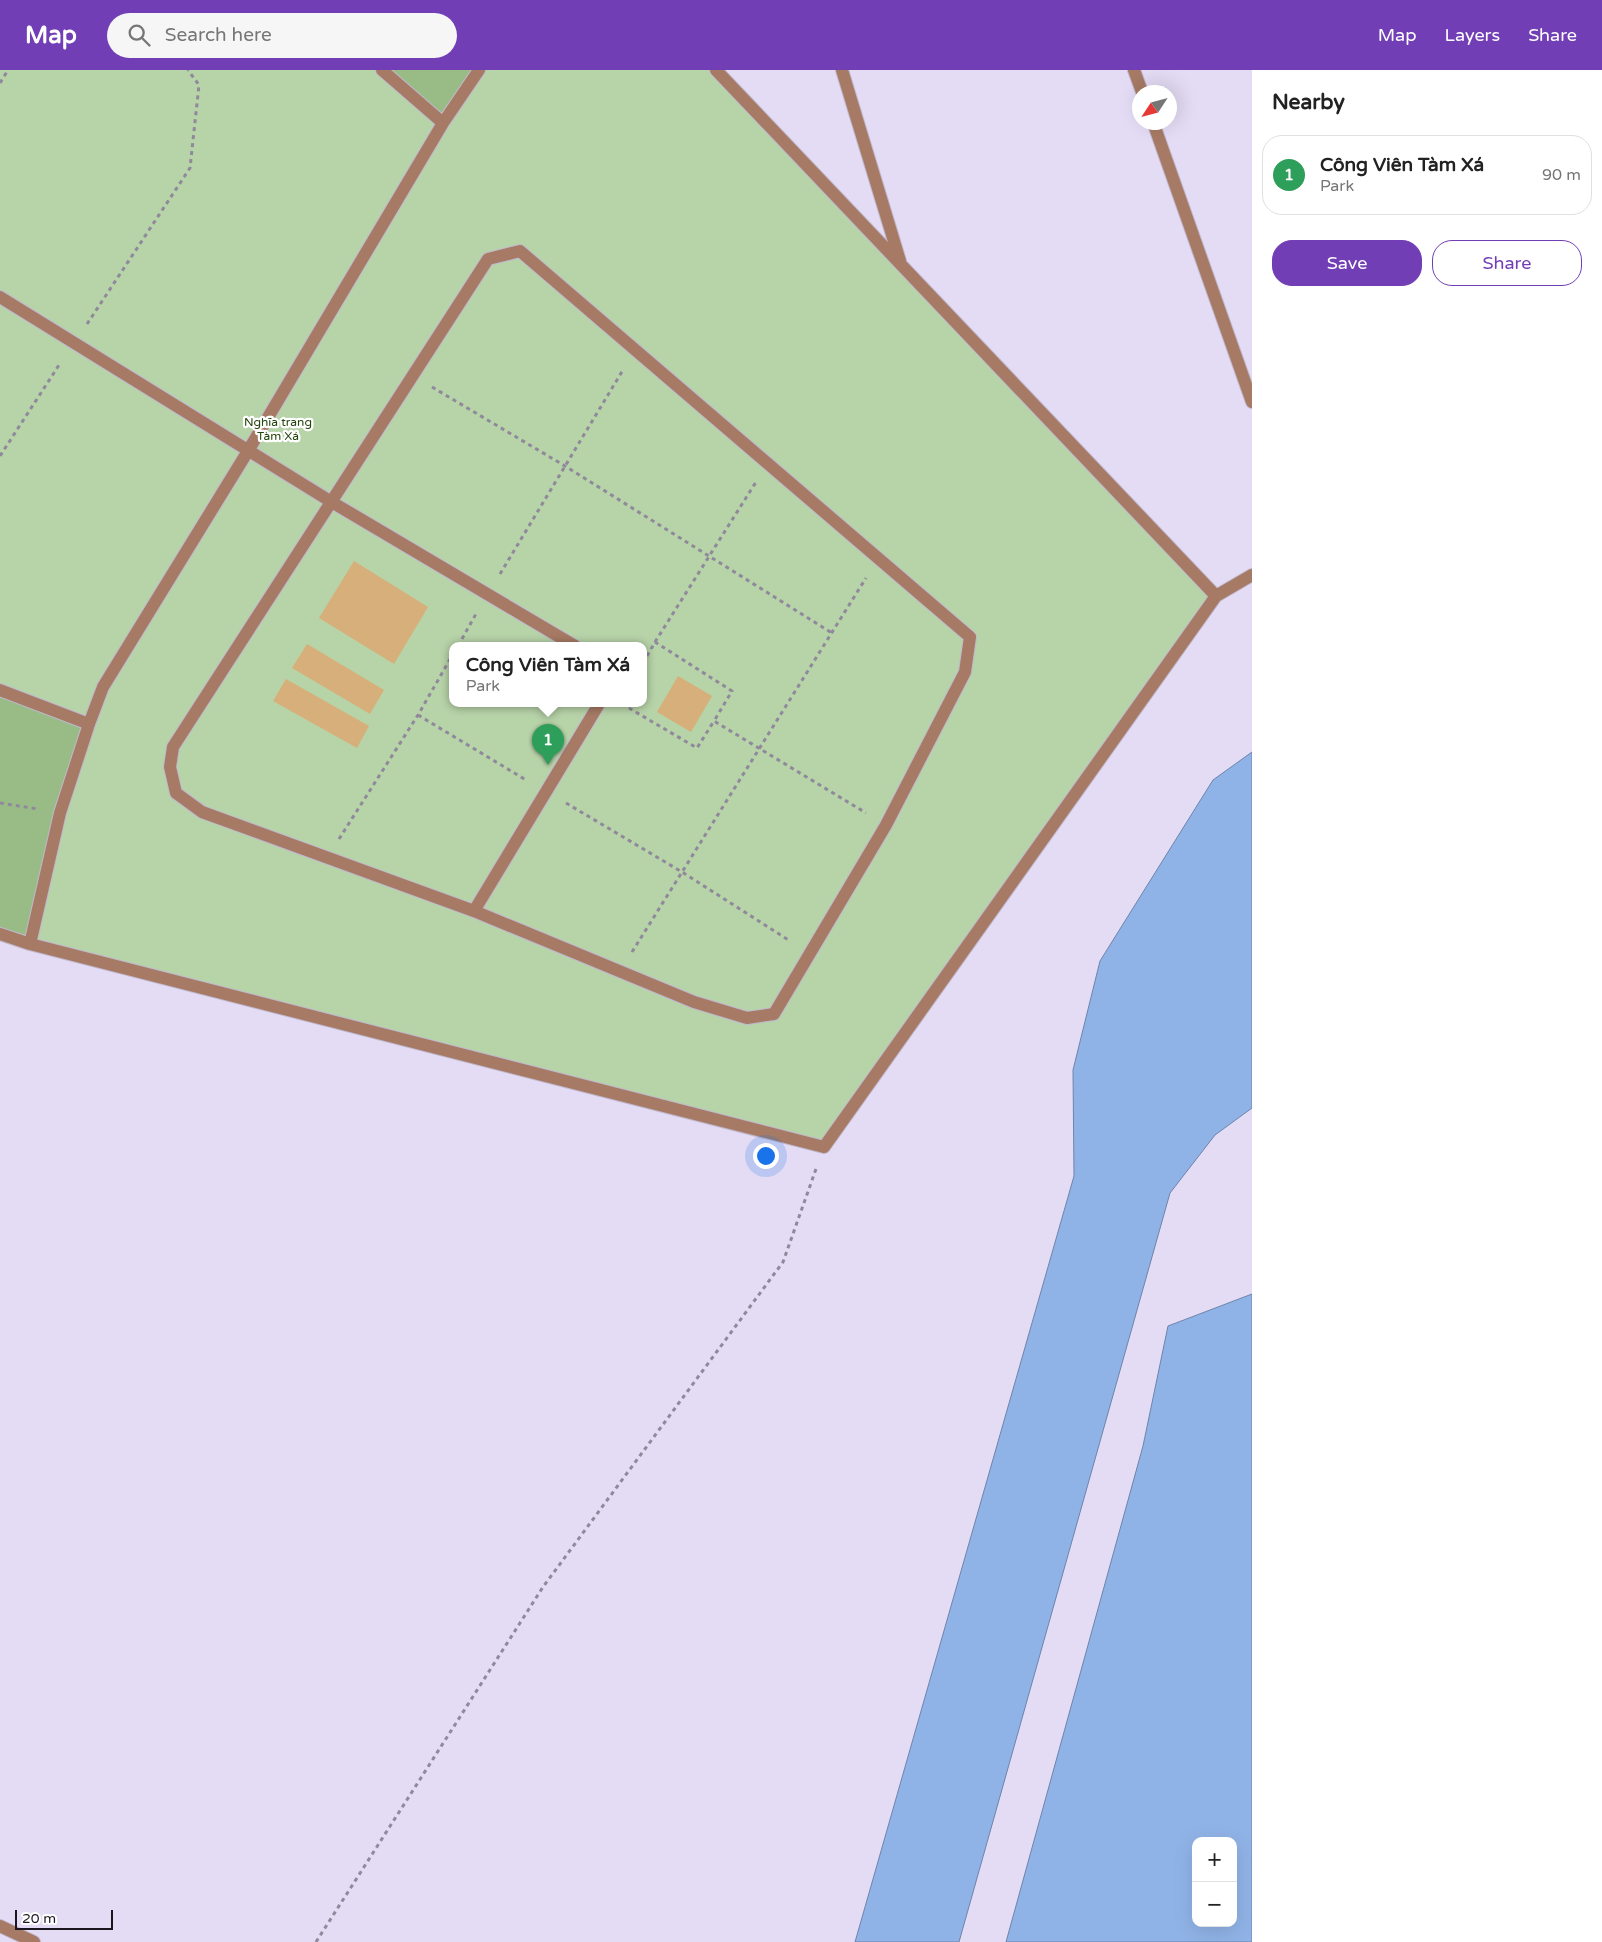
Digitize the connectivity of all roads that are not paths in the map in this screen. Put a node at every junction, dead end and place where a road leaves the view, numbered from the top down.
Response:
1 (382, 70) edge
2 (480, 70) edge
3 (716, 70) edge
4 (842, 70) edge
5 (1134, 70) edge
6 (1139, 85) edge
7 (443, 123) junction
8 (1155, 130) edge
9 (901, 264) junction
10 (0, 297) edge
11 (1252, 402) edge
12 (248, 451) junction
13 (330, 501) junction
14 (1252, 575) edge
15 (1216, 596) junction
16 (567, 642) edge
17 (0, 690) edge
18 (597, 707) edge
19 (89, 724) junction
20 (474, 911) junction
21 (0, 934) edge
22 (30, 944) junction
23 (0, 1926) edge
24 (34, 1942) edge

1 - 7 street
2 - 7 street
3 - 9 street
4 - 9 street
5 - 6 street
7 - 12 street
8 - 11 street
9 - 15 street
10 - 12 street
12 - 13 street
12 - 19 street
13 - 16 street
13 - 20 street
13 - 20 street
14 - 15 street
15 - 22 street
17 - 19 street
18 - 20 street
19 - 22 street
21 - 22 street
23 - 24 street

